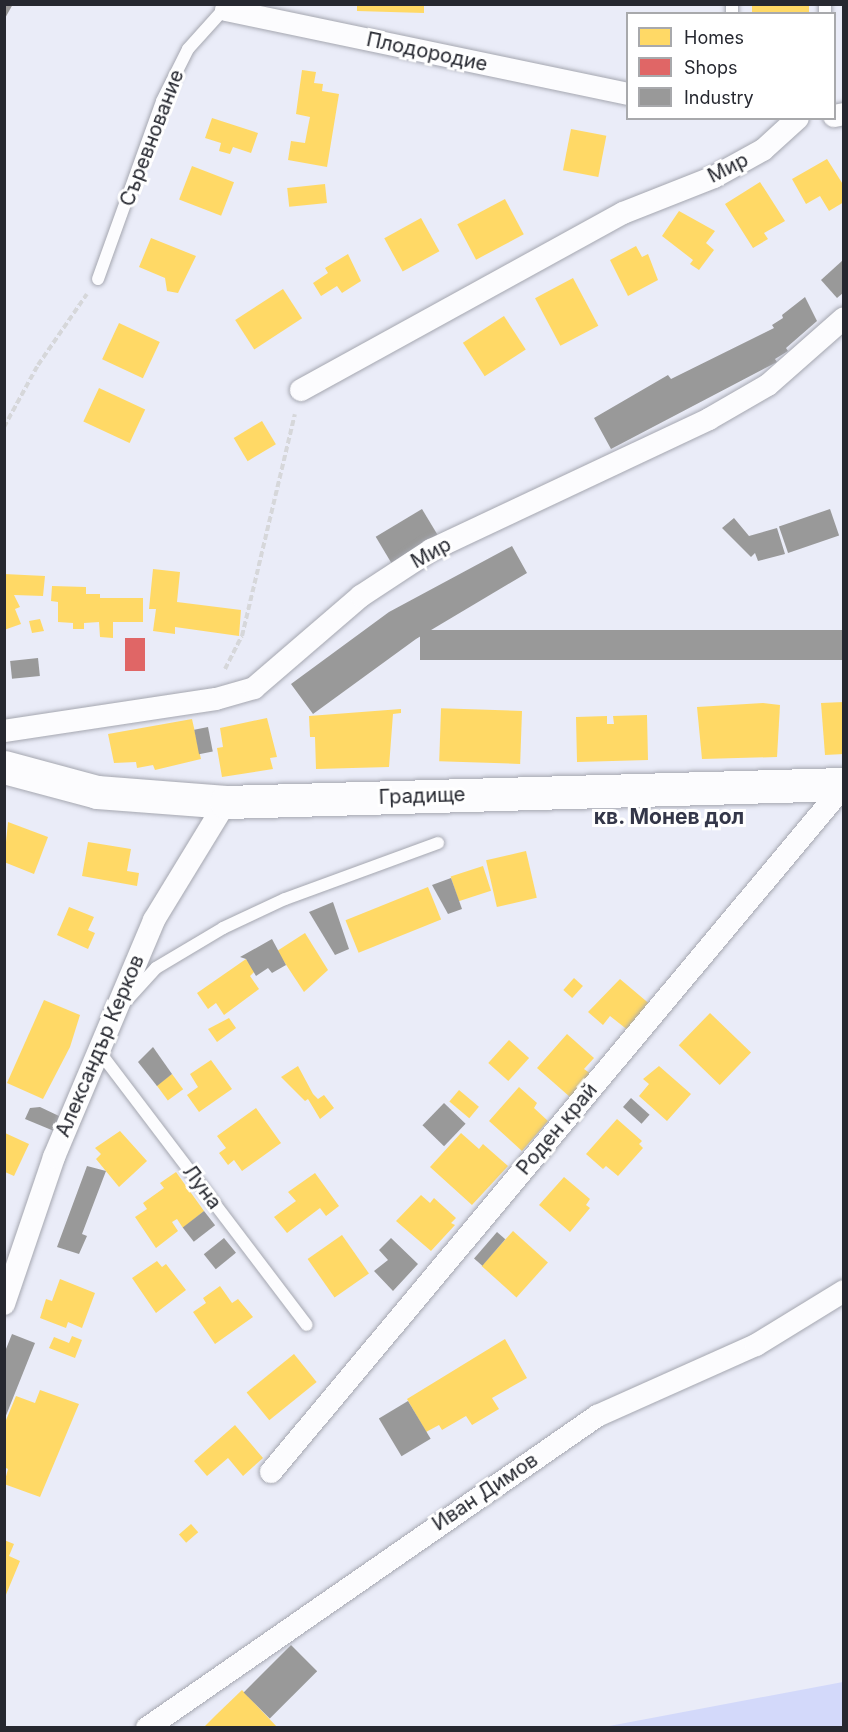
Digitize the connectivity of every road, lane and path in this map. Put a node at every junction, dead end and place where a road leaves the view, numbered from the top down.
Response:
1 (222, 7) edge
2 (626, 94) edge
3 (796, 120) edge
4 (98, 279) joint
5 (843, 318) edge
6 (301, 390) joint
7 (4, 427) edge
8 (220, 680) dead end
9 (4, 731) edge
10 (4, 767) edge
11 (843, 785) edge
12 (226, 802) junction
13 (438, 843) dead end
14 (114, 1014) junction
15 (98, 1050) junction
16 (843, 1291) edge
17 (4, 1304) edge
18 (307, 1325) dead end
19 (271, 1472) dead end
20 (147, 1728) edge

1 - 2 street, Плодородие
1 - 4 lane, Съревнование
3 - 6 street, Мир
4 - 7 path
5 - 9 street, Мир
6 - 8 path
10 - 12 street, Градище
11 - 12 street, Градище
11 - 19 street, Роден край
12 - 14 street, Александър Керков
13 - 14 lane
14 - 15 street, Александър Керков
15 - 17 street, Александър Керков
15 - 18 lane, Луна
16 - 20 street, Иван Димов

